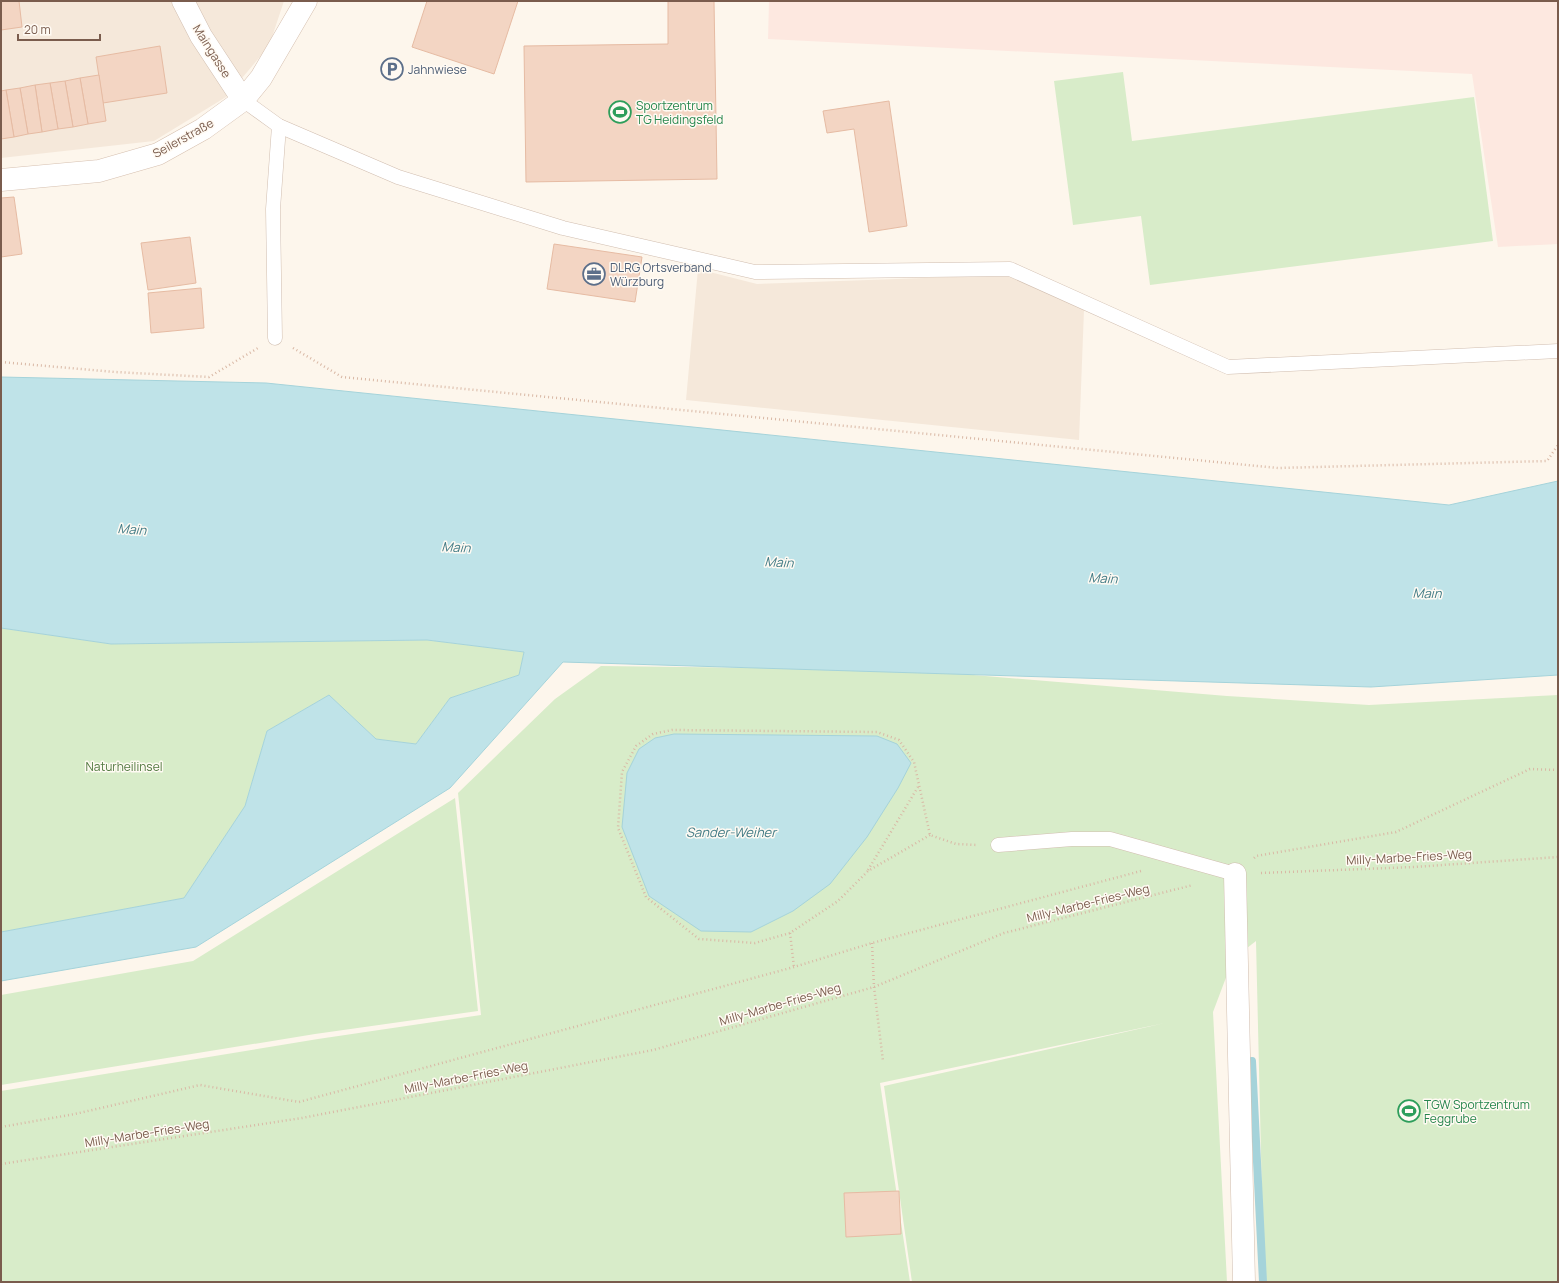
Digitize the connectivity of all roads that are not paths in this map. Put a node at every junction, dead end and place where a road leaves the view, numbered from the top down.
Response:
1 (183, 1) edge
2 (306, 1) edge
3 (243, 100) junction
4 (279, 126) junction
5 (1, 180) edge
6 (275, 338) road end
7 (1558, 351) edge
8 (998, 845) road end
9 (1235, 874) joint
10 (1244, 1282) edge

1 - 3 street, Maingasse
2 - 3 street, Seilerstraße
3 - 4 lane
3 - 5 street, Seilerstraße
4 - 6 lane
4 - 7 lane
8 - 9 lane
9 - 10 street

